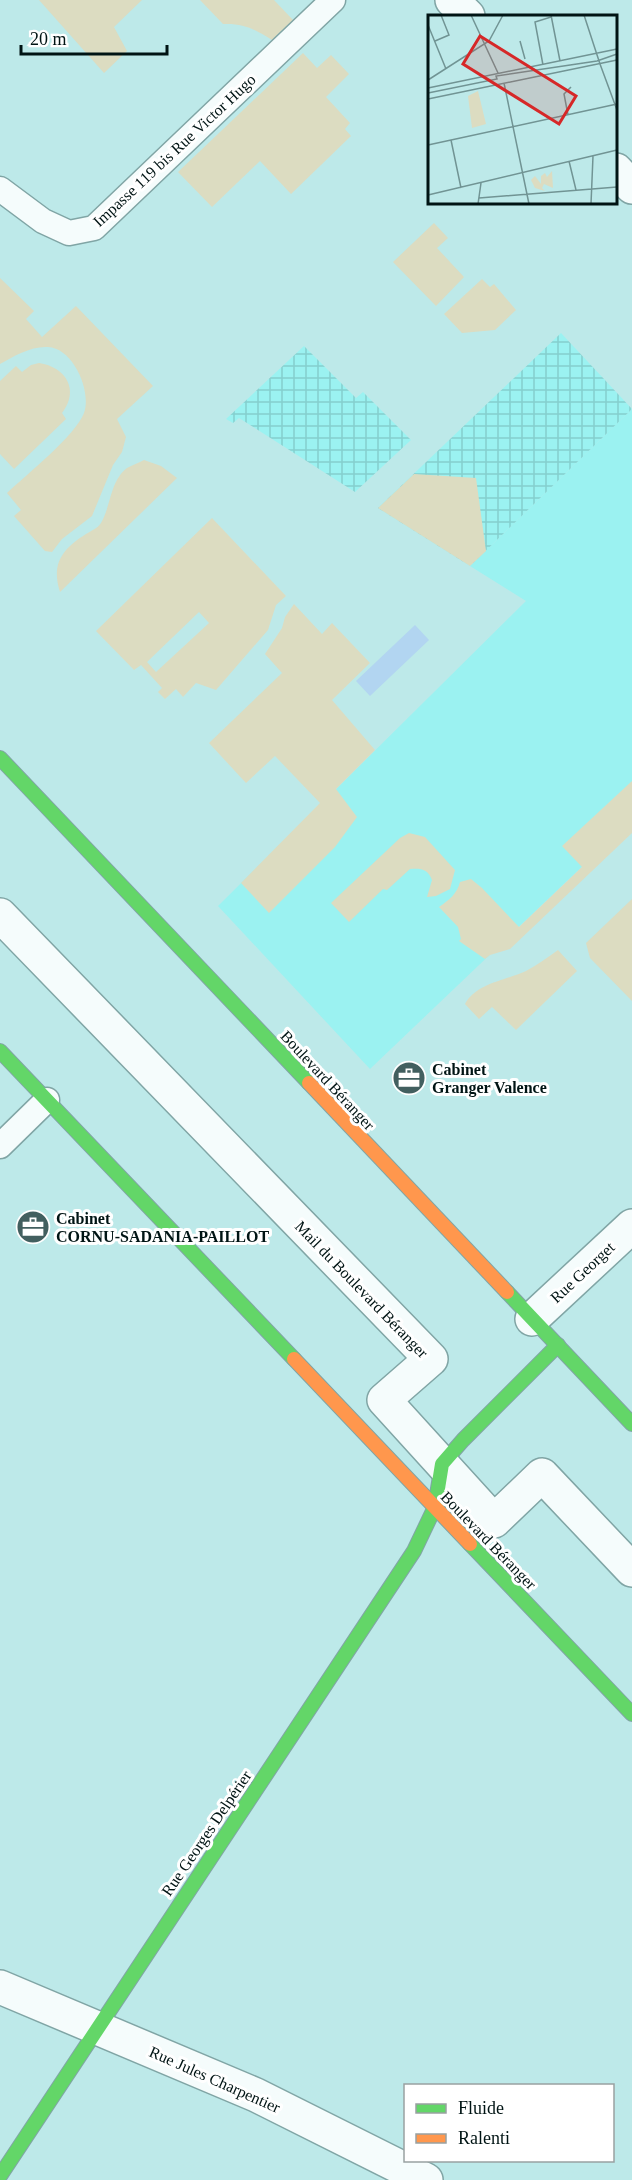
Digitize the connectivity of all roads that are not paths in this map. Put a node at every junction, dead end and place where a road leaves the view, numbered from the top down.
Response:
1 (333, 0) edge
2 (452, 0) edge
3 (467, 15) edge
4 (617, 172) edge
5 (632, 187) edge
6 (0, 189) edge
7 (0, 758) edge
8 (0, 915) edge
9 (0, 1051) edge
10 (47, 1100) junction
11 (0, 1146) edge
12 (632, 1226) edge
13 (532, 1319) junction
14 (558, 1345) junction
15 (632, 1424) edge
16 (442, 1464) junction
17 (435, 1507) junction
18 (632, 1570) edge
19 (632, 1714) edge
20 (0, 1987) edge
21 (98, 2027) junction
22 (0, 2176) edge
23 (426, 2180) edge

1 - 6 lane, Impasse 119 bis Rue Victor Hugo
2 - 3 street
4 - 5 street
7 - 13 main road, Boulevard Béranger
8 - 16 street, Mail du Boulevard Béranger
9 - 10 main road, Boulevard Béranger
10 - 11 lane
10 - 17 main road, Boulevard Béranger
12 - 13 street, Rue Georget
13 - 14 main road, Boulevard Béranger
14 - 15 main road, Boulevard Béranger
14 - 16 main road
16 - 17 main road, Rue Georges Delpérier
16 - 18 street, Mail du Boulevard Béranger
17 - 19 main road, Boulevard Béranger
17 - 21 main road, Rue Georges Delpérier
20 - 21 street, Rue Jules Charpentier
21 - 22 main road, Rue Georges Delpérier
21 - 23 street, Rue Jules Charpentier

